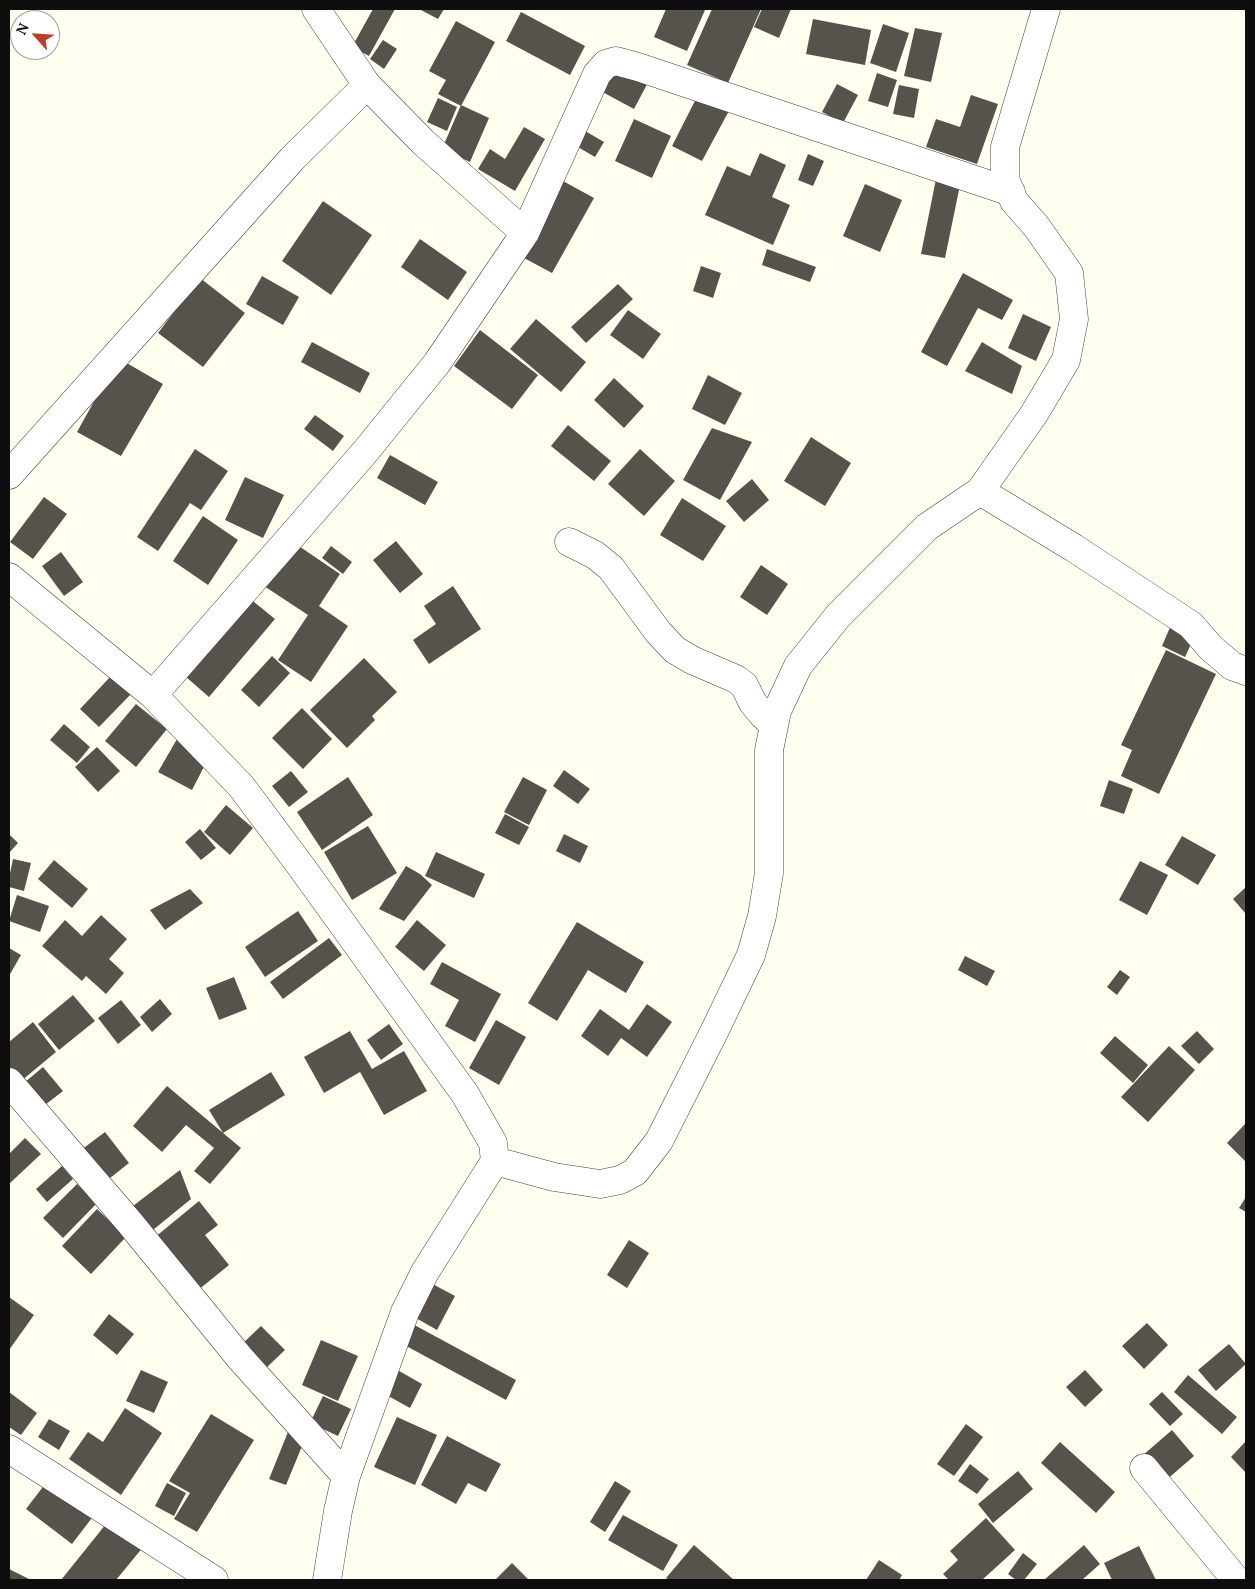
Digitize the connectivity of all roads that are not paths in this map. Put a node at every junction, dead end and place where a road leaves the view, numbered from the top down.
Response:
1 (316, 9) edge
2 (1046, 9) edge
3 (366, 85) junction
4 (1011, 192) junction
5 (524, 233) junction
6 (9, 475) edge
7 (980, 491) junction
8 (569, 542) dead end
9 (9, 576) edge
10 (1246, 671) edge
11 (153, 695) junction
12 (774, 725) junction
13 (9, 1082) edge
14 (495, 1161) junction
15 (9, 1448) edge
16 (1144, 1468) dead end
17 (346, 1476) junction
18 (181, 1571) edge
19 (214, 1580) edge
20 (327, 1580) edge
21 (1236, 1580) edge

1 - 3 street
2 - 4 street
3 - 5 street
3 - 6 street
4 - 5 street
4 - 7 street
5 - 11 street
7 - 10 street
7 - 12 street
8 - 12 street
9 - 11 street
11 - 14 street
12 - 14 street
13 - 17 street
14 - 17 street
15 - 18 street
16 - 21 street
17 - 20 street
18 - 19 street

